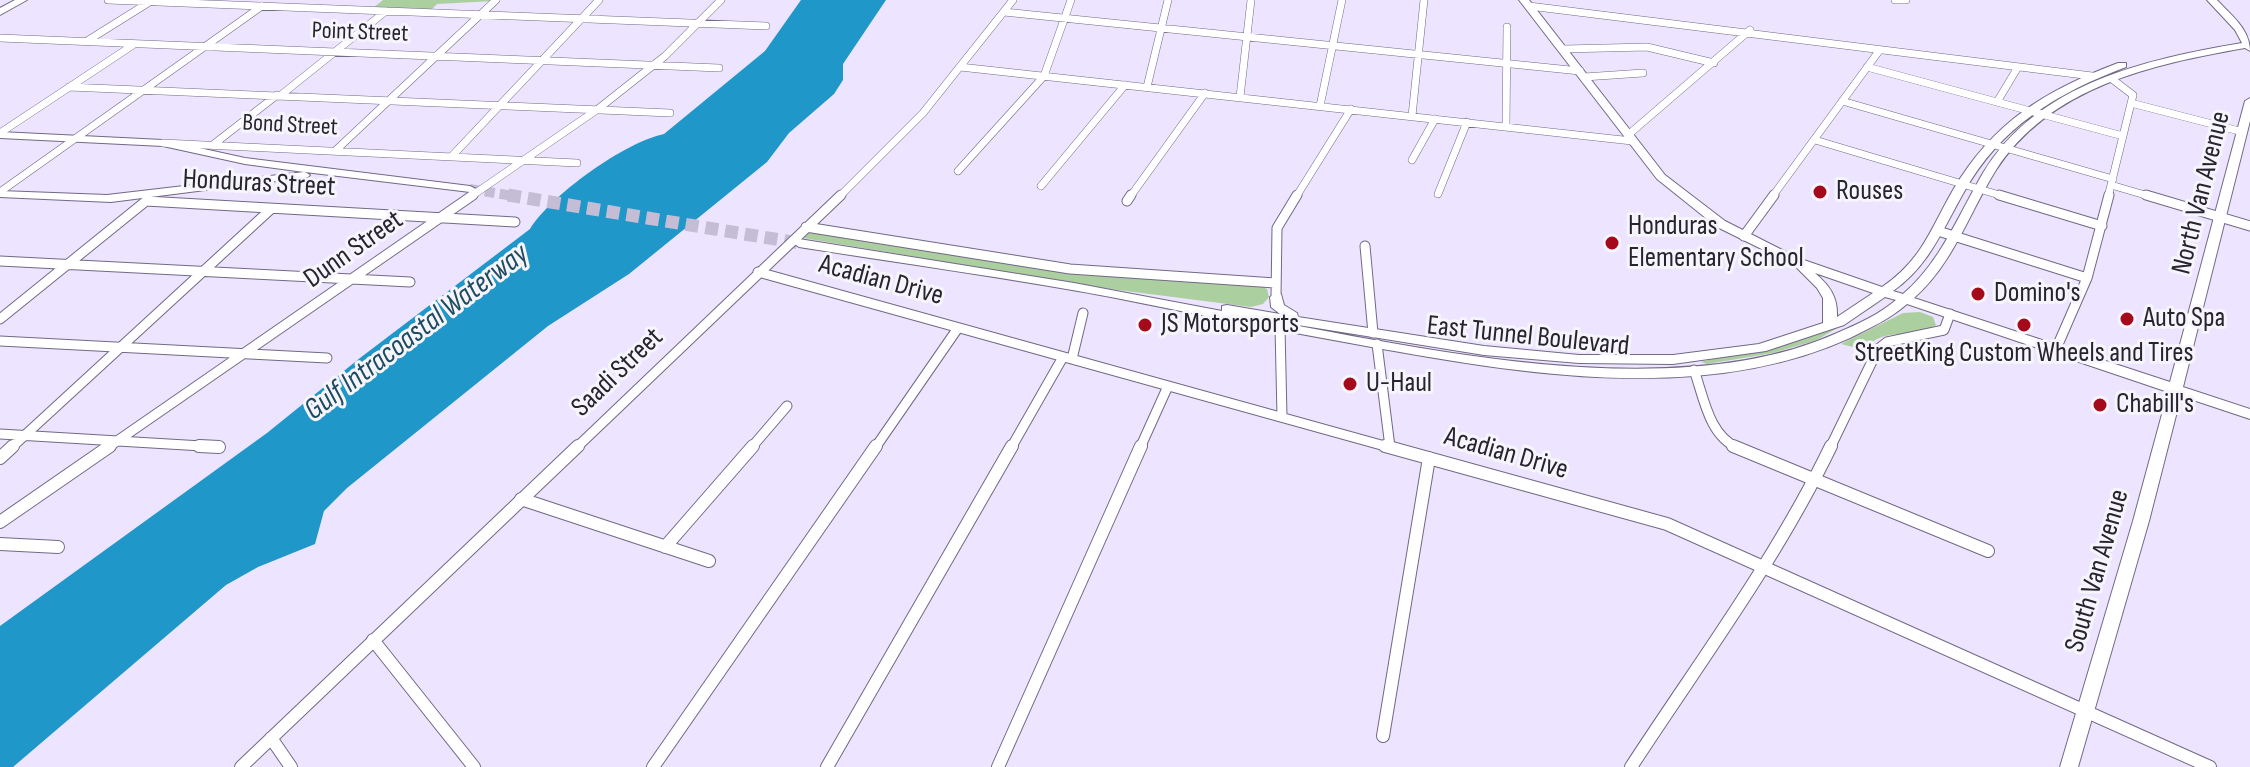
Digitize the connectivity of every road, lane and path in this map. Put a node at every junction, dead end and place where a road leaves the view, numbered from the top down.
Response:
1 (22, 0) edge
2 (108, 0) edge
3 (496, 0) edge
4 (599, 0) edge
5 (721, 0) edge
6 (1013, 0) edge
7 (1071, 0) edge
8 (1168, 0) edge
9 (1251, 0) edge
10 (1342, 0) edge
11 (1424, 0) edge
12 (1895, 0) edge
13 (1906, 0) edge
14 (2212, 0) edge
15 (151, 1) edge
16 (1526, 3) edge
17 (262, 6) junction
18 (386, 11) junction
19 (0, 12) edge
20 (1004, 12) junction
21 (482, 15) junction
22 (581, 19) junction
23 (1066, 19) junction
24 (700, 24) junction
25 (766, 26) dead end
26 (1507, 27) dead end
27 (1162, 28) junction
28 (1750, 30) junction
29 (1247, 37) junction
30 (0, 38) edge
31 (87, 41) junction
32 (135, 43) junction
33 (2248, 44) edge
34 (1333, 46) junction
35 (205, 47) junction
36 (1564, 49) junction
37 (334, 51) junction
38 (1879, 51) junction
39 (1418, 55) junction
40 (438, 56) junction
41 (543, 60) junction
42 (1714, 63) junction
43 (1507, 64) junction
44 (654, 65) junction
45 (960, 67) junction
46 (1867, 67) junction
47 (2018, 67) junction
48 (719, 68) dead end
49 (1643, 73) dead end
50 (1582, 74) junction
51 (1044, 76) junction
52 (2092, 76) junction
53 (2112, 79) junction
54 (1125, 85) junction
55 (69, 87) junction
56 (1147, 87) junction
57 (144, 90) junction
58 (1205, 93) junction
59 (279, 95) junction
60 (1240, 97) junction
61 (390, 99) junction
62 (1842, 101) junction
63 (2250, 101) edge
64 (1997, 102) junction
65 (2131, 103) junction
66 (501, 104) junction
67 (1320, 106) junction
68 (598, 109) junction
69 (1351, 109) junction
70 (2027, 110) junction
71 (670, 113) dead end
72 (2044, 115) junction
73 (1412, 116) junction
74 (1435, 119) junction
75 (1467, 122) junction
76 (1506, 127) junction
77 (2243, 132) junction
78 (0, 134) edge
79 (2123, 136) junction
80 (1630, 138) junction
81 (74, 139) junction
82 (1815, 140) junction
83 (163, 143) junction
84 (214, 144) junction
85 (1990, 144) junction
86 (2006, 149) junction
87 (335, 151) junction
88 (452, 156) junction
89 (522, 160) junction
90 (1412, 160) dead end
91 (577, 163) dead end
92 (958, 171) dead end
93 (364, 175) junction
94 (2112, 182) junction
95 (1962, 184) junction
96 (1041, 186) dead end
97 (470, 189) tunnel mouth
98 (1980, 189) junction
99 (192, 191) junction
100 (0, 193) edge
101 (1438, 194) dead end
102 (105, 199) junction
103 (146, 201) junction
104 (1127, 201) dead end
105 (187, 204) junction
106 (271, 209) junction
107 (438, 218) junction
108 (2222, 218) junction
109 (515, 222) dead end
110 (2102, 226) junction
111 (2250, 226) edge
112 (806, 227) junction
113 (1938, 231) junction
114 (1744, 236) junction
115 (1956, 236) junction
116 (799, 243) tunnel mouth
117 (1365, 246) dead end
118 (0, 261) edge
119 (1794, 261) junction
120 (66, 265) junction
121 (758, 272) junction
122 (204, 273) junction
123 (2087, 278) junction
124 (350, 281) junction
125 (410, 282) dead end
126 (1275, 290) junction
127 (1887, 293) junction
128 (1116, 295) junction
129 (1907, 300) junction
130 (1243, 311) junction
131 (1083, 313) dead end
132 (1950, 314) junction
133 (0, 319) edge
134 (1308, 322) junction
135 (1829, 326) junction
136 (1280, 327) junction
137 (958, 328) junction
138 (1375, 338) junction
139 (0, 341) edge
140 (120, 347) junction
141 (2056, 349) junction
142 (244, 354) junction
143 (327, 358) dead end
144 (1068, 358) junction
145 (1694, 370) junction
146 (1168, 386) junction
147 (2173, 389) junction
148 (787, 406) dead end
149 (2250, 414) edge
150 (1282, 417) junction
151 (0, 434) edge
152 (24, 436) junction
153 (115, 440) junction
154 (219, 447) dead end
155 (1390, 447) junction
156 (0, 458) edge
157 (1429, 458) junction
158 (1814, 480) junction
159 (521, 499) junction
160 (0, 522) edge
161 (0, 544) edge
162 (58, 547) dead end
163 (665, 547) junction
164 (1988, 551) dead end
165 (709, 561) dead end
166 (1767, 566) junction
167 (373, 640) junction
168 (2086, 711) junction
169 (1383, 736) dead end
170 (271, 738) junction
171 (241, 767) edge
172 (291, 767) edge
173 (474, 767) edge
174 (653, 767) edge
175 (827, 767) edge
176 (998, 767) edge
177 (1631, 767) edge
178 (2069, 767) edge
179 (2210, 767) edge

1 - 19 main road
2 - 15 street
3 - 21 street
4 - 22 street
5 - 24 street, Dunn Street
6 - 20 street, Saadi Street
7 - 23 street
8 - 27 street
9 - 29 street
10 - 34 street
11 - 39 street
12 - 13 street
14 - 33 main road
15 - 17 street
15 - 31 street
16 - 28 street
16 - 36 main road
17 - 18 street
17 - 35 street
18 - 21 street
18 - 37 street
20 - 23 street
20 - 45 street, Saadi Street
21 - 22 street
21 - 40 street
22 - 24 street
22 - 41 street
23 - 27 street
23 - 51 street
24 - 25 street
24 - 44 street, Dunn Street
26 - 43 street
27 - 29 street
27 - 56 street
28 - 38 street
28 - 42 street
29 - 34 street
29 - 60 street
30 - 31 street, Point Street
31 - 32 street, Point Street
32 - 35 street, Point Street
32 - 55 street
33 - 52 main road, East Tunnel Boulevard
33 - 53 main road, East Tunnel Boulevard
34 - 39 street
34 - 67 street
35 - 37 street, Point Street
35 - 57 street
36 - 42 street
36 - 50 main road
37 - 40 street, Point Street
37 - 59 street
38 - 46 street
38 - 47 street
39 - 43 street
39 - 73 street
40 - 41 street, Point Street
40 - 61 street
41 - 44 street, Point Street
41 - 66 street
42 - 80 street
43 - 50 street
43 - 76 street
44 - 48 street, Point Street
44 - 68 street, Dunn Street
45 - 51 street
45 - 112 street, Saadi Street
46 - 62 street
46 - 64 street
47 - 52 street
47 - 64 street
49 - 50 street
50 - 80 main road
51 - 54 street
51 - 92 street
52 - 70 main road, East Tunnel Boulevard
53 - 65 street
53 - 72 main road, East Tunnel Boulevard
54 - 56 street
54 - 96 street
55 - 57 street
55 - 78 street
56 - 58 street
57 - 59 street
57 - 81 street
58 - 60 street
58 - 104 street
59 - 61 street
59 - 84 street
60 - 67 street
61 - 66 street
61 - 87 street
62 - 82 street
62 - 85 street
63 - 77 main road, North Van Avenue
64 - 70 street
65 - 77 street
65 - 79 street
66 - 68 street
66 - 88 street
67 - 69 street
68 - 71 street
68 - 89 street, Dunn Street
69 - 73 street
69 - 126 street
70 - 72 street
70 - 85 main road, East Tunnel Boulevard
72 - 79 street
72 - 86 main road, East Tunnel Boulevard
73 - 74 street
74 - 75 street
74 - 90 street
75 - 76 street
75 - 101 street
76 - 80 street
77 - 108 main road, North Van Avenue
78 - 81 main road, Bond Street
79 - 94 street
80 - 114 main road
81 - 83 main road, Bond Street
81 - 100 street
82 - 95 street
82 - 114 street
83 - 84 street, Bond Street
83 - 93 main road
84 - 87 street, Bond Street
85 - 86 street
85 - 95 main road, East Tunnel Boulevard
86 - 94 street
86 - 98 main road, East Tunnel Boulevard
87 - 88 street, Bond Street
88 - 89 street, Bond Street
89 - 91 street, Bond Street
89 - 107 street, Dunn Street
93 - 97 main road
93 - 99 main road
94 - 108 street
94 - 110 street
95 - 98 street
95 - 113 main road, East Tunnel Boulevard
98 - 110 street
98 - 115 main road, East Tunnel Boulevard
99 - 102 main road
99 - 105 street
100 - 102 main road, Honduras Street
102 - 103 main road, Honduras Street
103 - 105 street, Honduras Street
103 - 120 street
105 - 106 street, Honduras Street
106 - 107 street, Honduras Street
106 - 122 street
107 - 109 street, Honduras Street
107 - 124 street, Dunn Street
108 - 111 street
108 - 147 main road, North Van Avenue
110 - 123 street
112 - 121 street, Saadi Street
112 - 126 street
113 - 115 street
113 - 127 main road, East Tunnel Boulevard
114 - 119 main road
115 - 123 street
115 - 129 main road, East Tunnel Boulevard
116 - 128 main road, East Tunnel Boulevard
117 - 138 street
118 - 120 street
119 - 127 main road
119 - 135 main road
120 - 122 street
120 - 133 street
121 - 137 street, Acadian Drive
121 - 159 street, Saadi Street
122 - 124 street
122 - 140 street
123 - 141 street
124 - 125 street
124 - 142 street, Dunn Street
126 - 130 main road
126 - 134 main road
127 - 129 main road
127 - 135 main road, East Tunnel Boulevard
128 - 130 main road, East Tunnel Boulevard
128 - 136 main road, East Tunnel Boulevard
129 - 132 main road
129 - 145 main road, East Tunnel Boulevard
130 - 134 main road, East Tunnel Boulevard
131 - 144 street
132 - 141 main road
132 - 158 street
134 - 138 main road, East Tunnel Boulevard
135 - 138 main road, East Tunnel Boulevard
136 - 138 main road, East Tunnel Boulevard
136 - 150 street
137 - 144 street, Acadian Drive
137 - 174 street
138 - 145 main road, East Tunnel Boulevard
138 - 155 street
139 - 140 street
140 - 142 street
140 - 152 street
141 - 147 main road
142 - 143 street
142 - 153 street, Dunn Street
144 - 146 street, Acadian Drive
144 - 175 street
145 - 158 street
146 - 150 street, Acadian Drive
146 - 176 street
147 - 149 main road
147 - 168 main road, South Van Avenue
148 - 163 street
150 - 155 street, Acadian Drive
151 - 152 street
152 - 153 street
152 - 156 street
153 - 154 street
153 - 160 street, Dunn Street
155 - 157 street, Acadian Drive
157 - 166 street, Acadian Drive
157 - 169 street
158 - 164 street
158 - 166 street
159 - 163 street
159 - 167 street, Saadi Street
161 - 162 street
163 - 165 street
166 - 168 street, Acadian Drive
166 - 177 street
167 - 170 street, Saadi Street
167 - 173 street
168 - 178 main road, South Van Avenue
168 - 179 street, Acadian Drive
170 - 171 street, Saadi Street
170 - 172 street

